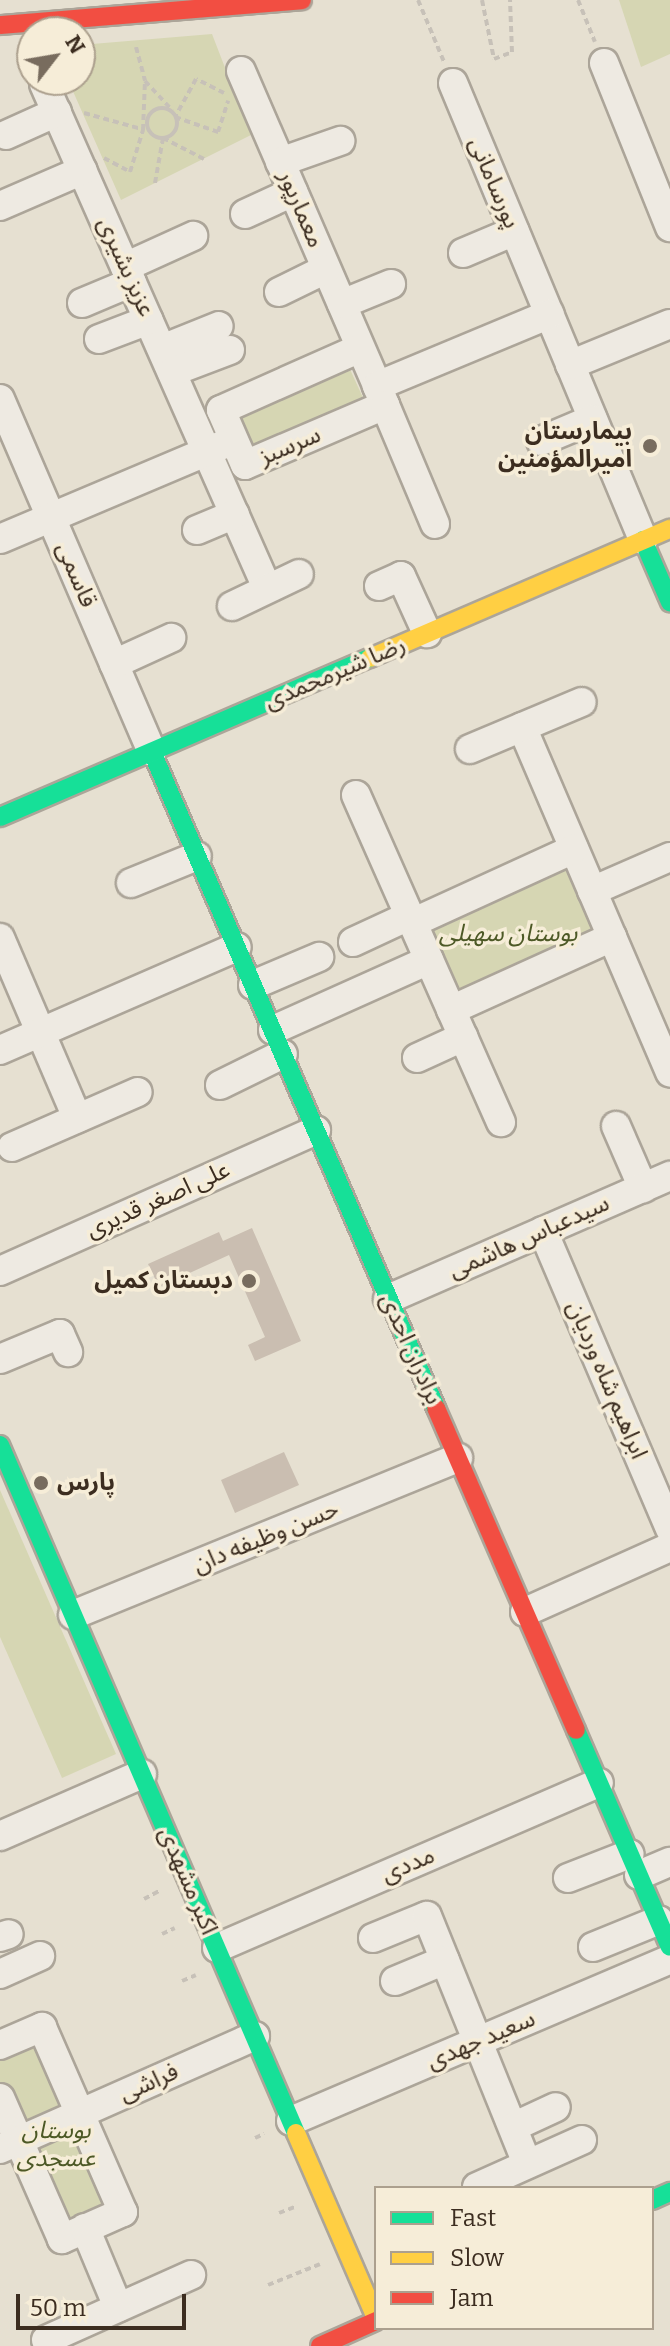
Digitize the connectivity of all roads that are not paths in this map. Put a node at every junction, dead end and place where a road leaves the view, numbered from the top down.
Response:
1 (302, 0) edge
2 (0, 25) edge
3 (604, 63) road end
4 (241, 71) dead end
5 (453, 83) road end
6 (55, 96) edge
7 (69, 112) junction
8 (6, 135) dead end
9 (340, 141) dead end
10 (280, 162) junction
11 (83, 170) junction
12 (293, 192) junction
13 (0, 206) edge
14 (245, 214) dead end
15 (670, 227) edge
16 (515, 231) junction
17 (193, 236) dead end
18 (463, 253) dead end
19 (326, 269) junction
20 (129, 274) junction
21 (391, 284) dead end
22 (279, 292) dead end
23 (82, 303) dead end
24 (342, 304) junction
25 (550, 314) junction
26 (149, 320) junction
27 (670, 324) edge
28 (224, 338) dead end
29 (99, 339) dead end
30 (360, 348) junction
31 (167, 360) junction
32 (570, 365) junction
33 (381, 396) junction
34 (0, 399) edge
35 (593, 419) junction
36 (233, 440) junction
37 (541, 441) dead end
38 (8, 442) edge
39 (207, 451) junction
40 (235, 514) junction
41 (51, 517) junction
42 (435, 524) dead end
43 (670, 529) edge
44 (197, 530) dead end
45 (0, 539) edge
46 (643, 540) junction
47 (299, 574) dead end
48 (379, 586) dead end
49 (267, 588) junction
50 (670, 602) edge
51 (232, 606) dead end
52 (427, 633) junction
53 (171, 638) dead end
54 (114, 664) junction
55 (582, 702) dead end
56 (522, 727) junction
57 (470, 749) dead end
58 (152, 752) junction
59 (356, 795) dead end
60 (0, 817) edge
61 (574, 849) junction
62 (197, 856) junction
63 (670, 857) edge
64 (131, 883) dead end
65 (592, 891) junction
66 (411, 919) junction
67 (612, 937) junction
68 (0, 938) edge
69 (353, 942) dead end
70 (237, 947) junction
71 (319, 957) dead end
72 (429, 960) junction
73 (253, 985) junction
74 (451, 1010) junction
75 (39, 1033) junction
76 (463, 1037) junction
77 (278, 1042) junction
78 (0, 1050) edge
79 (417, 1058) dead end
80 (670, 1073) edge
81 (220, 1085) dead end
82 (138, 1092) dead end
83 (77, 1118) junction
84 (501, 1122) dead end
85 (616, 1126) dead end
86 (316, 1130) junction
87 (12, 1147) dead end
88 (670, 1176) edge
89 (643, 1188) junction
90 (543, 1231) junction
91 (0, 1271) edge
92 (388, 1299) junction
93 (60, 1334) dead end
94 (0, 1359) edge
95 (458, 1458) junction
96 (3, 1459) edge
97 (670, 1529) edge
98 (670, 1547) edge
99 (525, 1612) junction
100 (73, 1615) junction
101 (142, 1774) junction
102 (599, 1783) junction
103 (0, 1836) edge
104 (670, 1862) edge
105 (635, 1865) junction
106 (568, 1878) dead end
107 (659, 1920) junction
108 (373, 1938) dead end
109 (593, 1947) dead end
110 (670, 1947) edge
111 (217, 1948) junction
112 (40, 1956) dead end
113 (670, 1959) edge
114 (445, 1960) junction
115 (0, 1974) edge
116 (395, 1981) dead end
117 (255, 2036) junction
118 (2, 2038) edge
119 (480, 2041) junction
120 (0, 2098) edge
121 (556, 2107) dead end
122 (80, 2113) junction
123 (291, 2121) junction
124 (513, 2127) junction
125 (582, 2140) dead end
126 (9, 2145) edge
127 (527, 2164) junction
128 (479, 2186) edge
129 (85, 2228) junction
130 (191, 2275) dead end
131 (118, 2307) junction
132 (374, 2314) edge
133 (374, 2328) edge
134 (46, 2340) dead end
135 (320, 2346) edge

1 - 2 main road
3 - 15 street
4 - 10 street, معمارپور
5 - 16 street, پورسامانی
6 - 7 street, عزیز بشیری
7 - 8 street
7 - 11 street, عزیز بشیری
9 - 10 street
10 - 12 street, معمارپور
11 - 13 street
11 - 20 street, عزیز بشیری
12 - 14 street
12 - 19 street, معمارپور
16 - 18 street
16 - 25 street, پورسامانی
17 - 20 street
19 - 22 street
19 - 24 street, معمارپور
20 - 23 street
20 - 26 street, عزیز بشیری
21 - 24 street
24 - 30 street, معمارپور
25 - 32 street, پورسامانی
25 - 33 street
26 - 29 street
26 - 31 street, عزیز بشیری
27 - 32 street
28 - 31 street
30 - 33 street
30 - 36 street, سرسبز
31 - 39 street, عزیز بشیری
32 - 35 street, پورسامانی
33 - 36 street, سرسبز
33 - 42 street
34 - 38 street, قاسمی
35 - 37 street
35 - 46 street, پورسامانی
36 - 39 street
38 - 41 street, قاسمی
39 - 40 street, عزیز بشیری
39 - 41 street
40 - 44 street
40 - 49 street, عزیز بشیری
41 - 45 street
41 - 54 street, قاسمی
43 - 46 main road, رضا شیرمحمدی
46 - 50 main road
46 - 52 main road, رضا شیرمحمدی
47 - 49 street
48 - 52 street
49 - 51 street
52 - 58 main road, رضا شیرمحمدی
53 - 54 street
54 - 58 street, قاسمی
55 - 56 street
56 - 57 street
56 - 61 street
58 - 60 main road, رضا شیرمحمدی
58 - 62 main road, برادران احدی
59 - 66 street
61 - 65 street
61 - 66 street
62 - 64 street
62 - 70 main road, برادران احدی
63 - 65 street
65 - 67 street
66 - 69 street
66 - 72 street
67 - 74 street
67 - 80 street
68 - 75 street
70 - 73 main road, برادران احدی
70 - 75 street
71 - 73 street
72 - 74 street
72 - 77 street
73 - 77 main road, برادران احدی
74 - 76 street
75 - 78 street
75 - 83 street
76 - 79 street
76 - 84 street
77 - 81 street
77 - 86 main road, برادران احدی
82 - 83 street
83 - 87 street
85 - 89 street
86 - 91 street, علی اصغر قدیری
86 - 92 main road, برادران احدی
88 - 89 street, سیدعباس هاشمی
89 - 90 street, سیدعباس هاشمی
90 - 92 street, سیدعباس هاشمی
90 - 97 street, ابراهیم شاه وردیان
92 - 95 main road, برادران احدی
93 - 94 street
95 - 99 main road, برادران احدی
95 - 100 street, حسن وظیفه دان
96 - 100 main road, اکبر مشهدی
98 - 99 street
99 - 102 main road, برادران احدی
100 - 101 main road, اکبر مشهدی
101 - 103 street
101 - 111 main road, اکبر مشهدی
102 - 105 main road, برادران احدی
102 - 111 street, مددی
104 - 105 street
105 - 106 street
105 - 107 main road, برادران احدی
107 - 109 street
107 - 110 main road, برادران احدی
108 - 114 street
111 - 117 main road, اکبر مشهدی
112 - 115 street
113 - 119 street, سعید جهدی
114 - 116 street
114 - 119 street
117 - 122 street, فراشی
117 - 123 main road, اکبر مشهدی
118 - 122 street
119 - 123 street, سعید جهدی
119 - 124 street
120 - 126 street
121 - 124 street
122 - 126 street, فراشی
122 - 129 street
123 - 132 main road, اکبر مشهدی
124 - 127 street
125 - 127 street
126 - 129 street
127 - 128 street
129 - 131 street
130 - 131 street
131 - 134 street
133 - 135 main road

